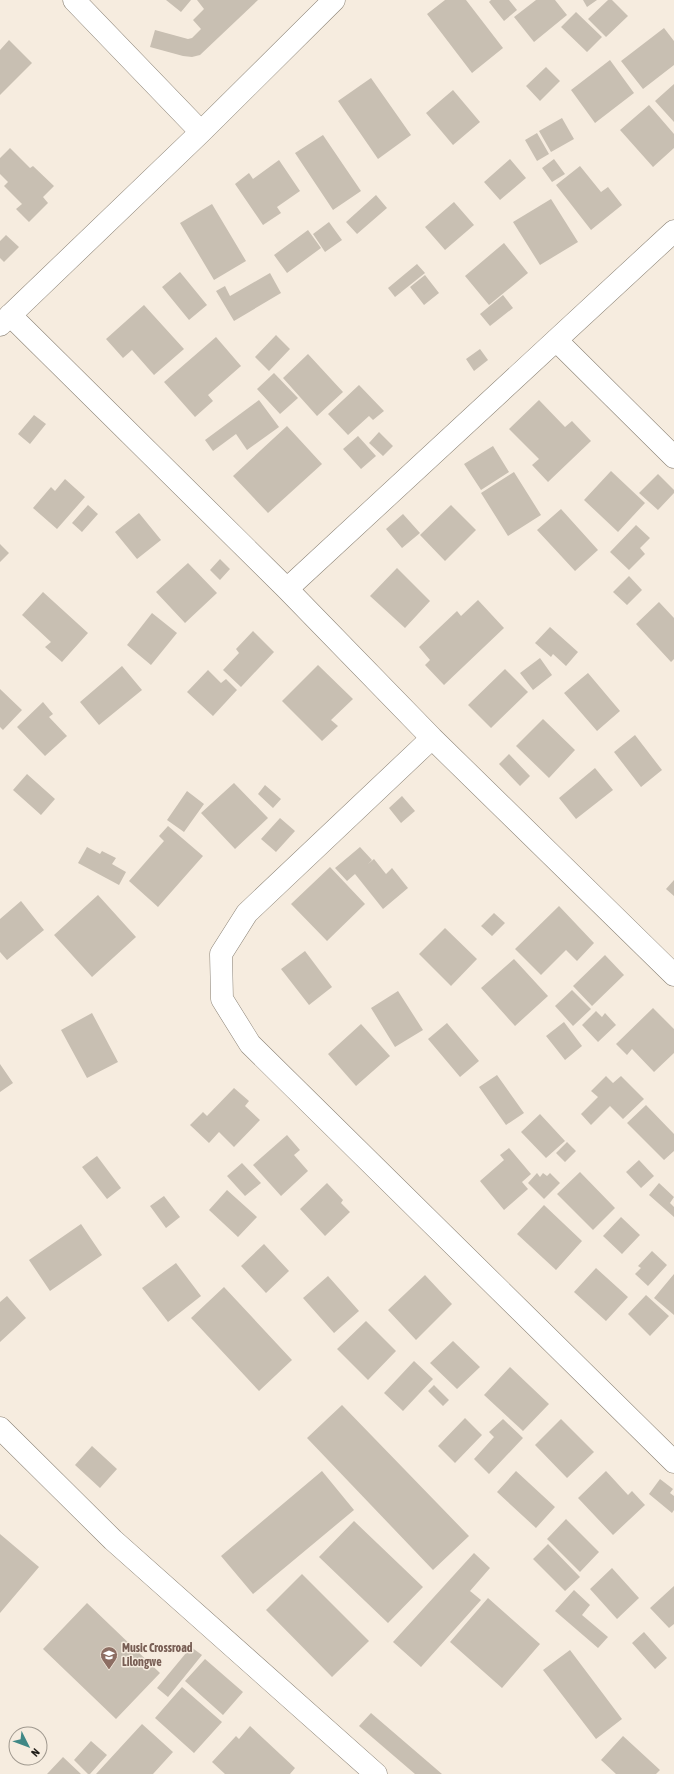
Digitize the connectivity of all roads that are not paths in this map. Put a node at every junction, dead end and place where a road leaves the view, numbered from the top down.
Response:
1 (74, 0) edge
2 (334, 0) edge
3 (200, 132) junction
4 (674, 231) edge
5 (5, 320) edge
6 (556, 340) junction
7 (674, 457) edge
8 (287, 589) junction
9 (432, 738) junction
10 (674, 975) edge
11 (0, 1428) edge
12 (674, 1462) edge
13 (376, 1774) edge

1 - 3 street
2 - 3 street
3 - 5 street
4 - 6 street
5 - 8 street
6 - 7 street
6 - 8 street
8 - 9 street
9 - 10 street
9 - 12 street
11 - 13 street

